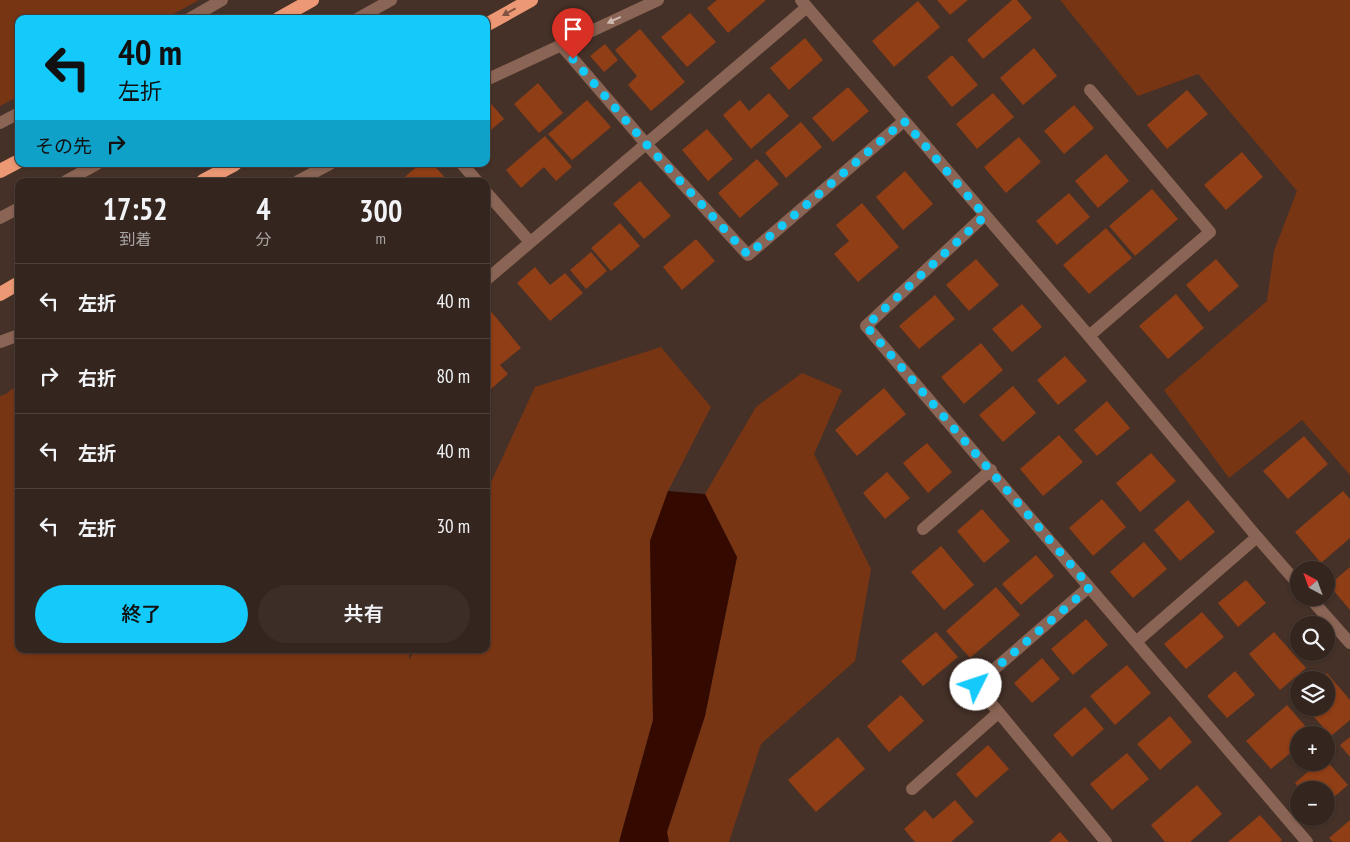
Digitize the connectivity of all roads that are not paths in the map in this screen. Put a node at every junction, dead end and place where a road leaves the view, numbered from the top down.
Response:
1 (222, 0) edge
2 (312, 0) edge
3 (391, 0) edge
4 (531, 0) edge
5 (658, 0) edge
6 (804, 4) edge
7 (196, 15) edge
8 (285, 15) edge
9 (364, 15) edge
10 (490, 23) edge
11 (561, 45) junction
12 (490, 78) edge
13 (1090, 90) dead end
14 (15, 115) edge
15 (904, 121) junction
16 (0, 123) edge
17 (647, 145) junction
18 (15, 163) edge
19 (92, 167) edge
20 (229, 167) edge
21 (324, 167) edge
22 (465, 167) edge
23 (0, 172) edge
24 (71, 178) edge
25 (209, 178) edge
26 (304, 178) edge
27 (474, 178) edge
28 (490, 197) edge
29 (15, 210) edge
30 (985, 216) junction
31 (0, 218) edge
32 (530, 242) junction
33 (490, 277) edge
34 (15, 285) edge
35 (0, 294) edge
36 (15, 336) edge
37 (1089, 336) junction
38 (0, 342) edge
39 (991, 470) junction
40 (923, 529) dead end
41 (1257, 537) junction
42 (1290, 575) edge
43 (1090, 587) junction
44 (1317, 606) edge
45 (1136, 641) junction
46 (1350, 643) edge
47 (998, 713) junction
48 (912, 789) dead end
49 (1106, 842) edge
50 (1308, 842) edge

1 - 7 street
2 - 8 highway
3 - 9 street
4 -> 10 highway
5 -> 11 street
6 - 15 street
6 - 17 street
11 - 12 street
11 - 17 street
13 - 37 street
14 - 16 street
15 - 17 street
15 - 30 street
17 - 32 street
18 - 23 highway
19 - 24 street
20 - 25 highway
21 - 26 street
22 - 27 street
28 - 32 street
29 - 31 street
30 - 37 street
30 - 39 street
32 - 33 street
34 - 35 highway
36 - 38 street
37 - 41 street
39 - 40 street
39 - 43 street
41 - 42 street
41 - 45 street
43 - 45 street
43 - 47 street
44 - 46 street
45 - 50 street
47 - 48 street
47 - 49 street

